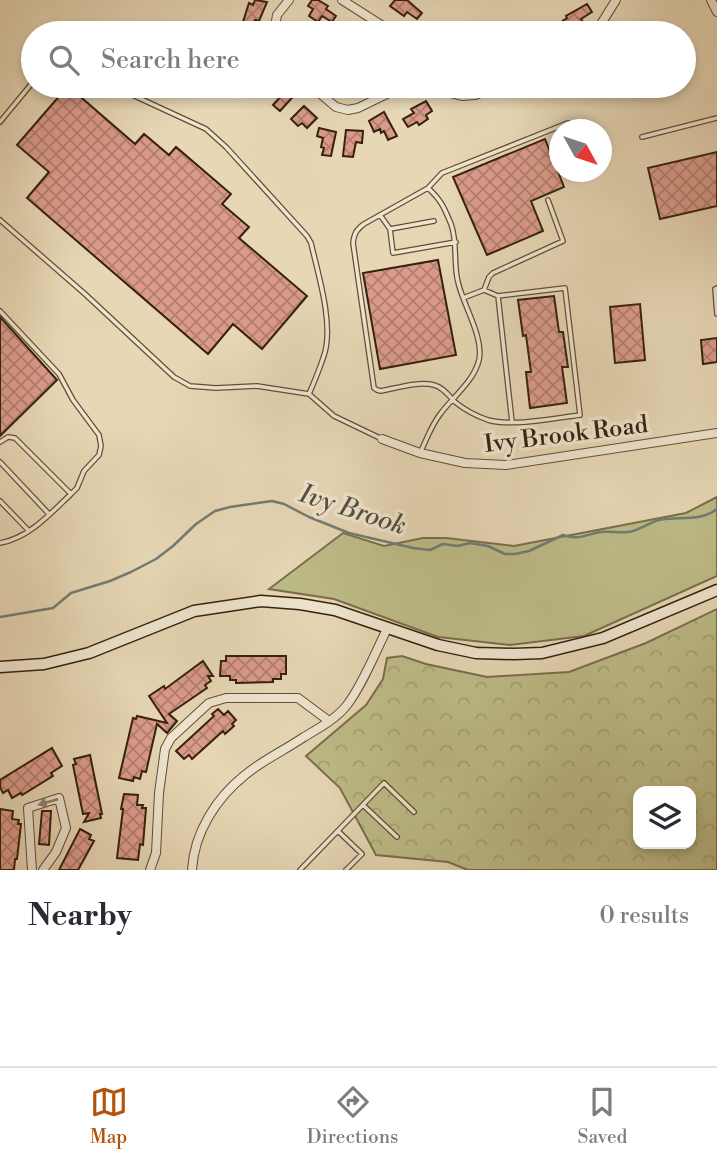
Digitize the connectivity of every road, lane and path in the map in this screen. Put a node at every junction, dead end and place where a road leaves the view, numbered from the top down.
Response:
1 (289, 0) edge
2 (342, 0) edge
3 (616, 0) edge
4 (710, 0) edge
5 (717, 12) edge
6 (276, 21) edge
7 (375, 21) edge
8 (603, 21) edge
9 (21, 97) edge
10 (139, 98) edge
11 (325, 98) edge
12 (379, 98) edge
13 (717, 118) edge
14 (0, 122) edge
15 (549, 131) edge
16 (642, 137) dead end
17 (428, 188) junction
18 (548, 200) dead end
19 (380, 215) junction
20 (0, 220) edge
21 (434, 221) dead end
22 (390, 229) junction
23 (456, 242) junction
24 (717, 288) edge
25 (484, 290) junction
26 (498, 296) junction
27 (463, 298) junction
28 (0, 312) edge
29 (717, 314) edge
30 (309, 394) junction
31 (452, 400) junction
32 (512, 422) junction
33 (717, 433) edge
34 (382, 439) joint
35 (0, 442) edge
36 (420, 453) junction
37 (0, 462) edge
38 (71, 494) junction
39 (0, 501) edge
40 (50, 514) junction
41 (29, 531) junction
42 (0, 543) edge
43 (717, 590) edge
44 (387, 629) junction
45 (0, 667) edge
46 (329, 721) junction
47 (363, 805) junction
48 (414, 812) dead end
49 (338, 831) junction
50 (397, 837) dead end
51 (32, 870) edge
52 (43, 870) edge
53 (150, 870) edge
54 (192, 870) edge
55 (300, 870) edge
56 (346, 870) edge

1 - 6 street
2 - 7 street
3 - 8 street
4 - 5 street
9 - 14 lane
10 - 30 lane
11 - 12 street
13 - 16 lane
15 - 17 lane
17 - 19 lane
17 - 23 lane
18 - 25 lane
19 - 22 lane
19 - 31 lane
20 - 30 lane
21 - 22 lane
22 - 23 lane
23 - 27 lane
24 - 29 lane
25 - 26 lane
25 - 27 lane
26 - 32 lane
26 - 32 lane
27 - 31 lane
28 - 38 lane
30 - 34 lane
31 - 32 lane
31 - 36 lane
33 - 36 street, Ivy Brook Road
34 - 36 street, Ivy Brook Road
35 - 38 lane
37 - 40 lane
38 - 40 lane
39 - 41 lane
40 - 41 lane
41 - 42 lane
43 - 44 main road
44 - 45 main road
44 - 46 street
46 - 53 street
46 - 54 street
47 - 48 lane
47 - 49 lane
47 - 50 lane
49 - 55 lane
49 - 56 lane
52 -> 51 street

